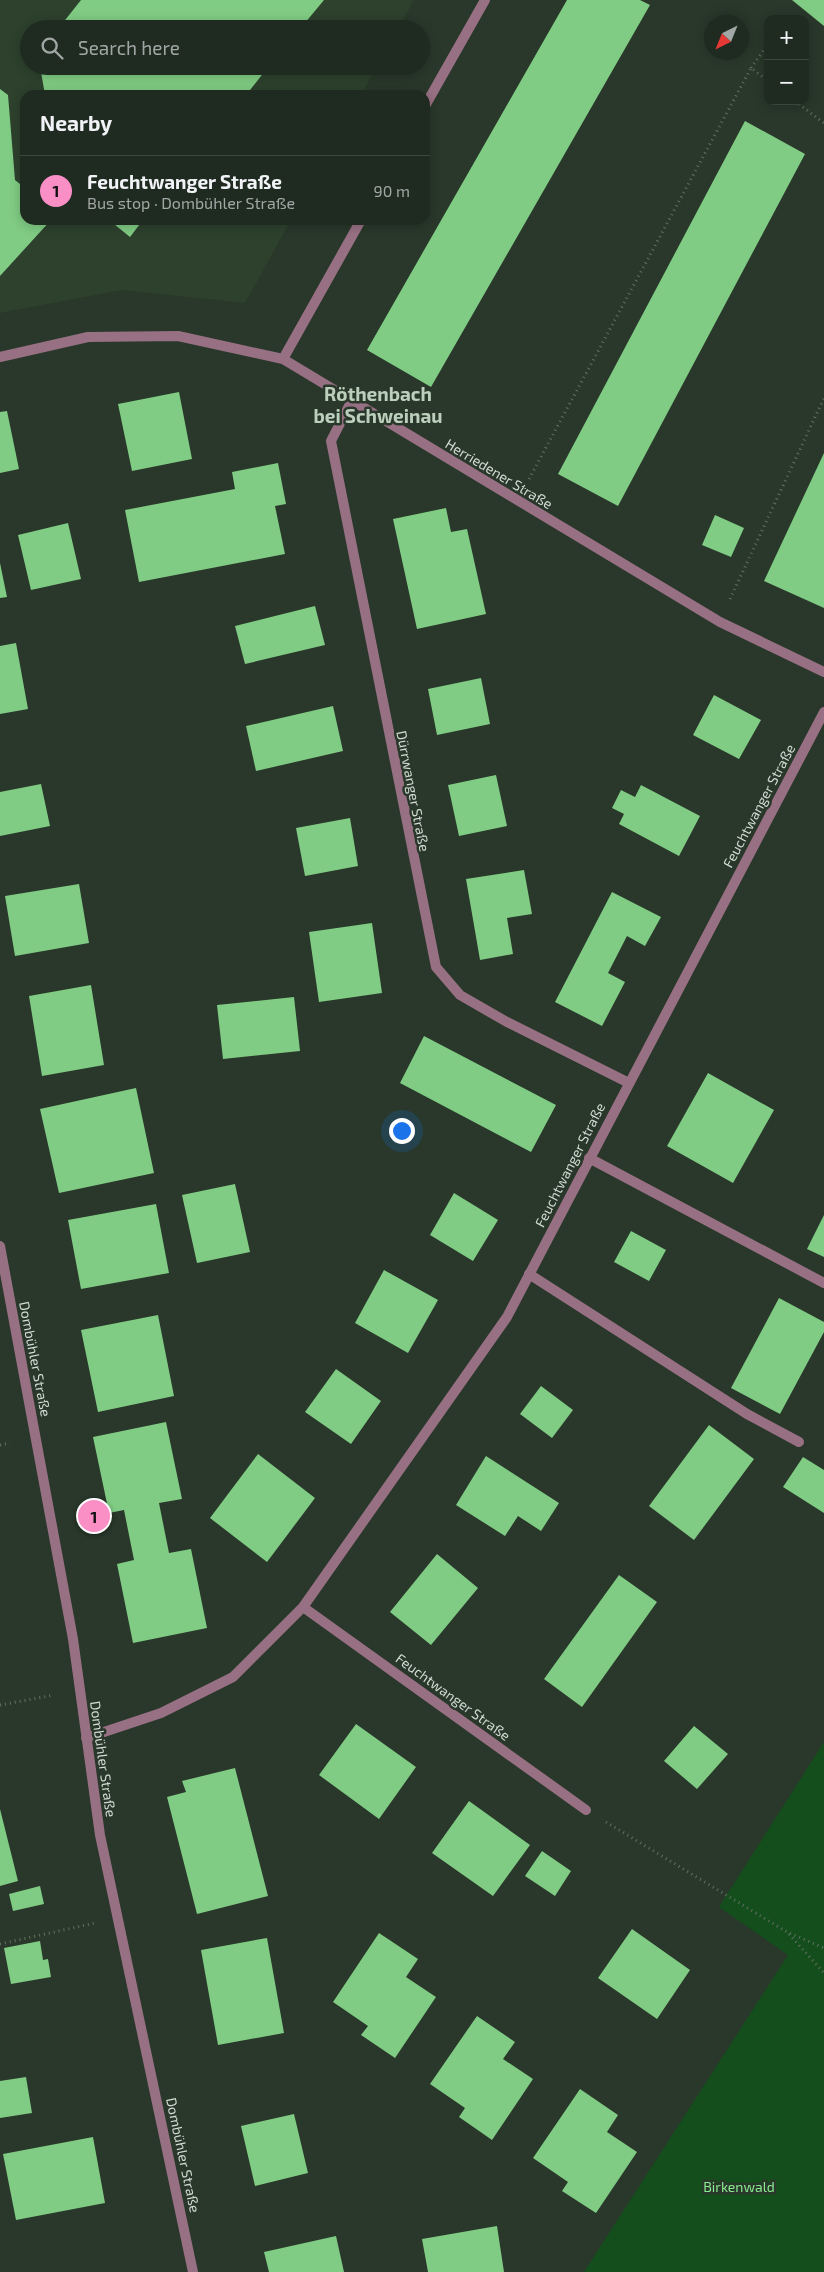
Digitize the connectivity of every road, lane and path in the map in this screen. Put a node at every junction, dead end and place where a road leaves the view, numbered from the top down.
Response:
1 (485, 0) edge
2 (764, 50) edge
3 (751, 68) junction
4 (764, 78) edge
5 (430, 97) edge
6 (800, 105) edge
7 (824, 123) edge
8 (358, 225) edge
9 (0, 357) edge
10 (283, 359) junction
11 (824, 398) edge
12 (352, 400) junction
13 (517, 502) junction
14 (720, 622) junction
15 (824, 672) edge
16 (824, 712) edge
17 (628, 1083) junction
18 (589, 1158) junction
19 (0, 1246) edge
20 (529, 1274) junction
21 (824, 1283) edge
22 (799, 1442) dead end
23 (303, 1607) junction
24 (80, 1690) junction
25 (0, 1705) edge
26 (86, 1738) junction
27 (586, 1810) joint
28 (117, 1918) junction
29 (787, 1932) junction
30 (0, 1944) edge
31 (824, 1948) edge
32 (824, 1973) edge
33 (193, 2272) edge

1 - 5 street
2 - 3 path
3 - 4 path
3 - 13 path
6 - 7 path
8 - 10 street
9 - 10 street, Herriedener Straße
10 - 12 street, Herriedener Straße
11 - 14 path
12 - 13 street, Herriedener Straße
12 - 17 street, Dürrwanger Straße
13 - 14 street, Herriedener Straße
14 - 15 street, Herriedener Straße
16 - 17 street, Feuchtwanger Straße
17 - 18 street, Feuchtwanger Straße
18 - 20 street, Feuchtwanger Straße
18 - 21 street
19 - 24 street, Dombühler Straße
20 - 22 street
20 - 23 street, Feuchtwanger Straße
23 - 26 street, Feuchtwanger Straße
23 - 27 street, Feuchtwanger Straße
24 - 25 path
24 - 26 street, Dombühler Straße
26 - 28 street, Dombühler Straße
27 - 29 path
28 - 30 path
28 - 33 street, Dombühler Straße
29 - 31 path
29 - 32 path

